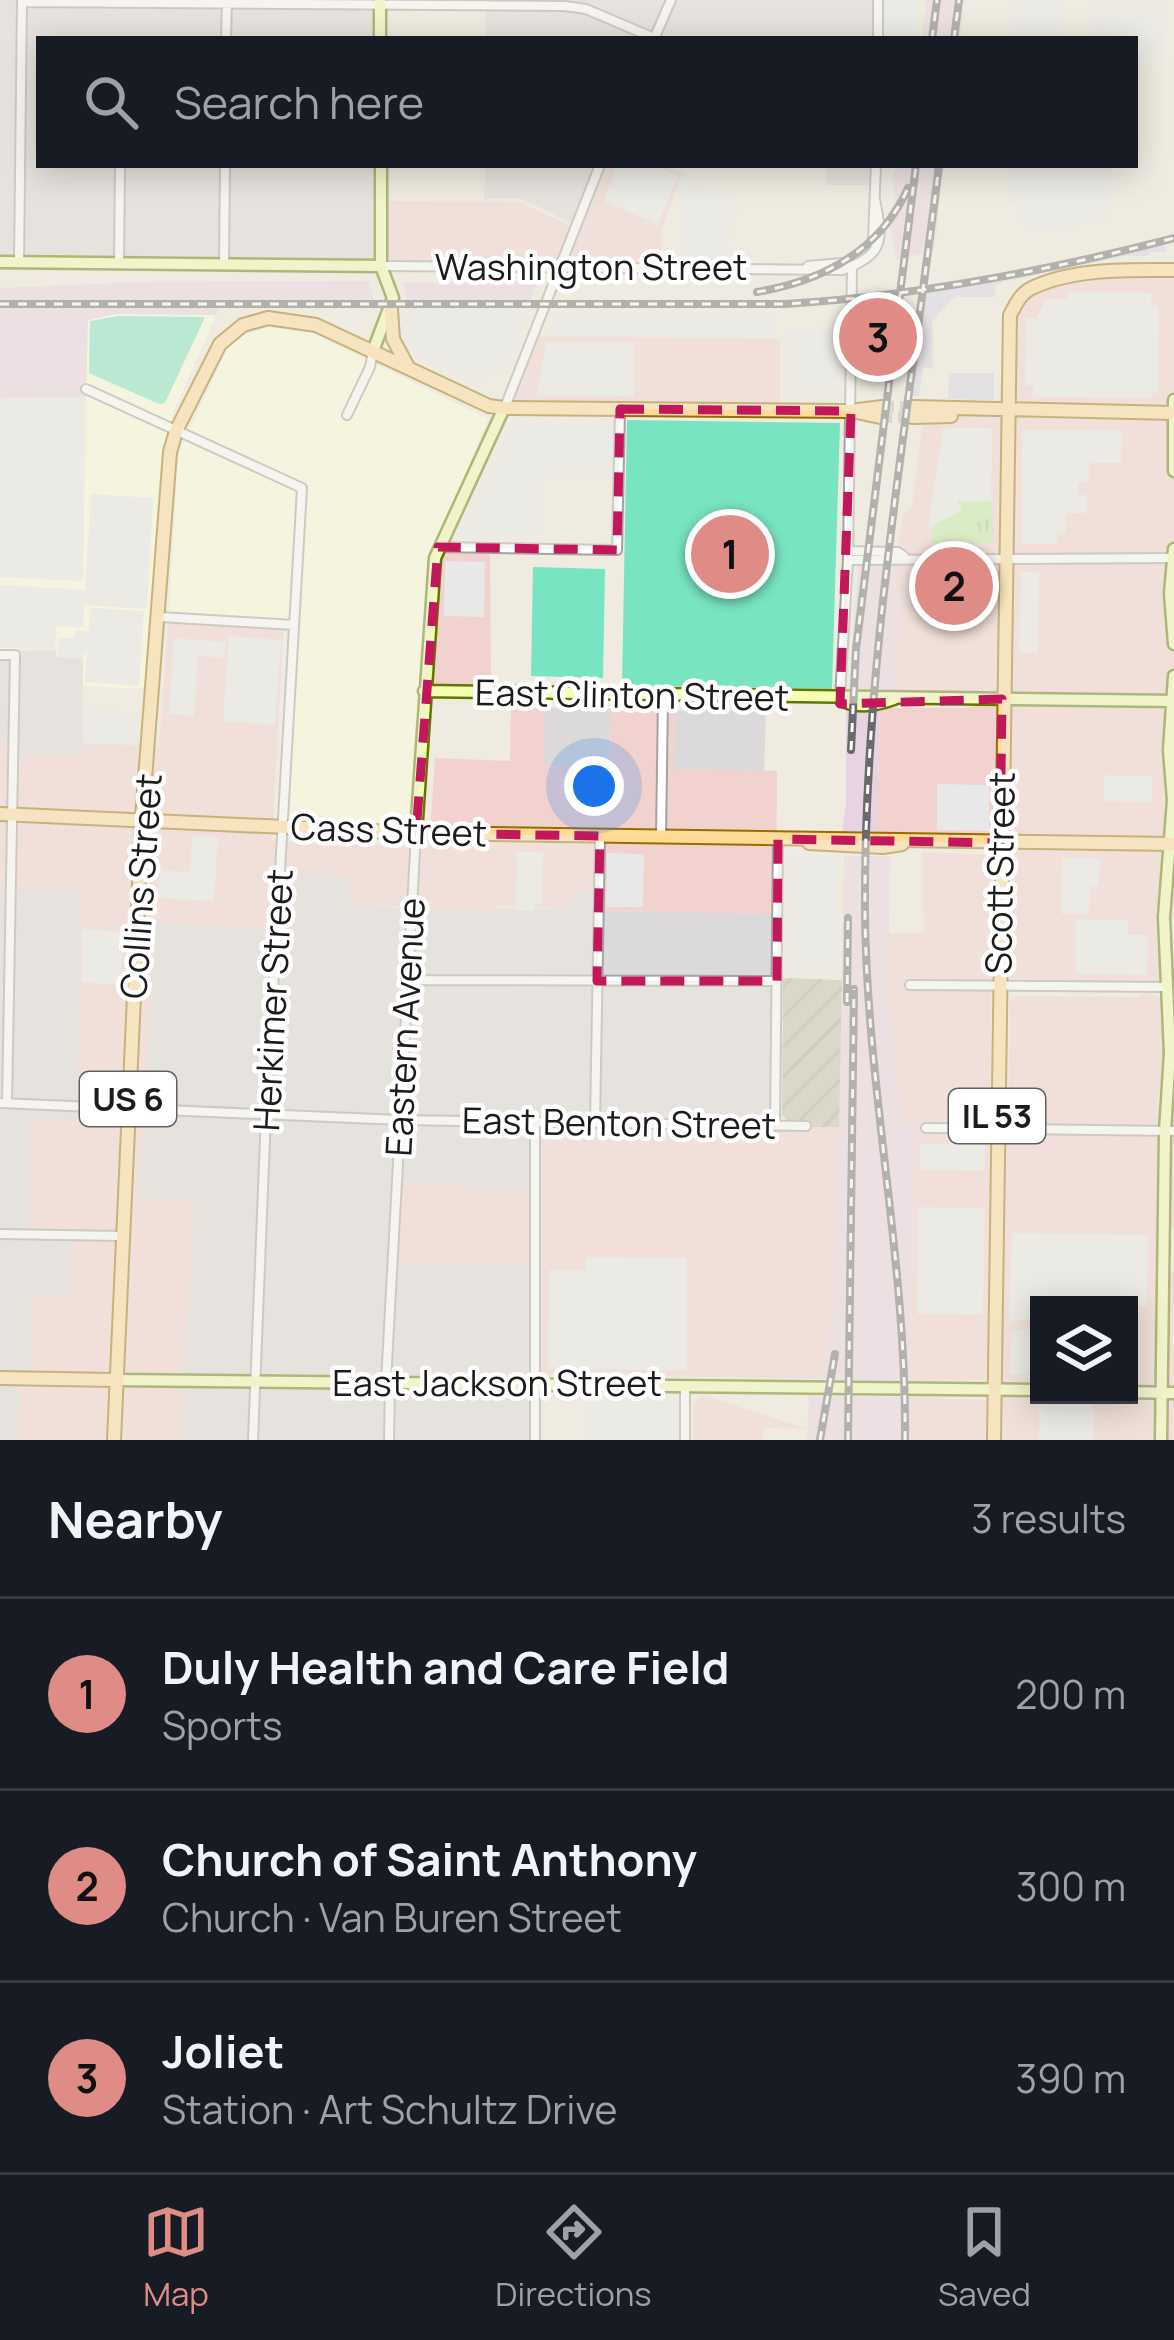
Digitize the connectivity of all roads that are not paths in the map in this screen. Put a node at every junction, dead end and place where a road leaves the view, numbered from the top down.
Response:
1 (671, 0) edge
2 (878, 0) edge
3 (22, 1) edge
4 (226, 3) edge
5 (380, 3) edge
6 (226, 36) edge
7 (380, 36) edge
8 (647, 36) edge
9 (655, 36) edge
10 (878, 36) edge
11 (120, 168) edge
12 (225, 168) edge
13 (381, 168) edge
14 (599, 168) edge
15 (876, 168) edge
16 (0, 262) edge
17 (19, 262) junction
18 (119, 264) junction
19 (224, 264) junction
20 (381, 266) junction
21 (560, 266) junction
22 (852, 267) junction
23 (1174, 270) edge
24 (391, 309) junction
25 (373, 351) junction
26 (409, 368) junction
27 (86, 389) dead end
28 (1174, 400) edge
29 (504, 408) junction
30 (620, 409) junction
31 (851, 411) junction
32 (881, 412) tunnel mouth
33 (912, 412) tunnel mouth
34 (1006, 412) junction
35 (1174, 413) edge
36 (347, 415) dead end
37 (176, 431) junction
38 (1174, 471) edge
39 (438, 547) junction
40 (1173, 554) edge
41 (848, 556) junction
42 (1004, 557) junction
43 (160, 616) junction
44 (294, 625) junction
45 (1174, 644) edge
46 (0, 655) edge
47 (1174, 676) edge
48 (424, 691) junction
49 (663, 695) junction
50 (840, 699) junction
51 (1002, 699) junction
52 (1172, 701) edge
53 (6, 814) edge
54 (142, 818) junction
55 (284, 826) junction
56 (416, 832) junction
57 (600, 836) junction
58 (661, 837) junction
59 (778, 839) junction
60 (1000, 843) junction
61 (1172, 844) edge
62 (408, 980) junction
63 (596, 981) junction
64 (777, 981) junction
65 (910, 985) dead end
66 (999, 986) junction
67 (1168, 987) junction
68 (3, 1103) edge
69 (128, 1108) junction
70 (266, 1114) junction
71 (400, 1120) junction
72 (535, 1122) junction
73 (595, 1124) junction
74 (775, 1125) junction
75 (806, 1126) dead end
76 (926, 1128) dead end
77 (997, 1130) junction
78 (1170, 1131) edge
79 (0, 1234) edge
80 (121, 1236) junction
81 (1169, 1274) edge
82 (0, 1378) edge
83 (114, 1380) junction
84 (253, 1381) junction
85 (388, 1382) junction
86 (535, 1384) junction
87 (685, 1385) junction
88 (995, 1389) junction
89 (1030, 1390) edge
90 (1138, 1392) edge
91 (1168, 1393) edge
92 (114, 1440) edge
93 (253, 1440) edge
94 (389, 1440) edge
95 (535, 1440) edge
96 (685, 1440) edge
97 (994, 1440) edge
98 (1161, 1440) edge

1 - 9 street
2 - 10 street
3 - 4 street
3 - 17 street
4 - 5 street
4 - 6 street
5 - 7 street
5 - 8 street
11 - 18 street
12 - 19 street
13 - 20 street
14 - 21 street, Eastern Avenue
15 - 22 street
16 - 17 street
17 - 18 street
18 - 19 street
19 - 20 street
20 - 21 street, Washington Street
20 - 24 street
21 - 22 street, Washington Street
21 - 29 street, Eastern Avenue
22 - 31 street
23 - 34 main road, Scott Street
24 - 25 street
24 - 26 main road
25 - 26 main road, US 6
25 - 36 street
25 - 37 main road, Collins Street / US 6
26 - 29 main road, US 6
27 - 37 street
28 - 35 street
29 - 30 main road, US 6
29 - 39 street, Eastern Avenue
30 - 31 main road, US 6
30 - 39 street
31 - 32 main road, US 6
31 - 41 street
33 - 34 main road
34 - 35 main road
34 - 42 main road, Scott Street / IL 53
35 - 38 street
37 - 43 main road, Collins Street / US 6
37 - 44 street, Herkimer Street
39 - 48 street, Eastern Avenue
40 - 42 street
40 - 45 street
41 - 42 street
41 - 50 street
42 - 51 main road, Scott Street / IL 53
43 - 44 street
43 - 54 main road, Collins Street / US 6
44 - 55 street, Herkimer Street
46 - 53 street
47 - 52 street
48 - 49 street, East Clinton Street
48 - 56 street, Eastern Avenue
49 - 50 street, East Clinton Street
49 - 58 street
50 - 51 street, East Clinton Street
51 - 52 street, East Clinton Street
51 - 60 main road, Scott Street / IL 53
52 - 61 street
53 - 54 main road, Cass Street
53 - 68 street
54 - 55 main road, Cass Street
54 - 69 main road, Collins Street / US 6
55 - 56 main road, Cass Street
55 - 70 street, Herkimer Street
56 - 57 main road, Cass Street
56 - 62 street, Eastern Avenue
57 - 58 main road, Cass Street
57 - 63 street
58 - 59 main road, Cass Street
59 - 60 main road, Cass Street
59 - 64 street
60 - 61 main road, Cass Street
60 - 66 main road, Scott Street / IL 53
61 - 67 street
62 - 63 street
62 - 71 street, Eastern Avenue
63 - 64 street
63 - 73 street
64 - 74 street
65 - 66 street
66 - 67 street
66 - 77 main road, Scott Street / IL 53
67 - 78 street
68 - 69 street, East Benton Street
69 - 70 street, East Benton Street
69 - 80 main road, Collins Street / US 6
70 - 71 street, East Benton Street
70 - 84 street, Herkimer Street
71 - 72 street, East Benton Street
71 - 85 street, Eastern Avenue
72 - 73 street, East Benton Street
72 - 86 street
73 - 74 street, East Benton Street
74 - 75 street, East Benton Street
76 - 77 street
77 - 78 street
77 - 88 main road, Scott Street / IL 53
78 - 81 street
79 - 80 street
80 - 83 main road, Collins Street / US 6
81 - 91 street
82 - 83 main road, East Jackson Street
83 - 84 street, East Jackson Street
83 - 92 main road, Collins Street
84 - 85 street, East Jackson Street
84 - 93 street, Herkimer Street
85 - 86 street, East Jackson Street
85 - 94 street, Eastern Avenue
86 - 87 street, East Jackson Street
86 - 95 street
87 - 88 street, East Jackson Street
87 - 96 street
88 - 89 street, East Jackson Street
88 - 97 main road, Scott Street
90 - 91 street
91 - 98 street

